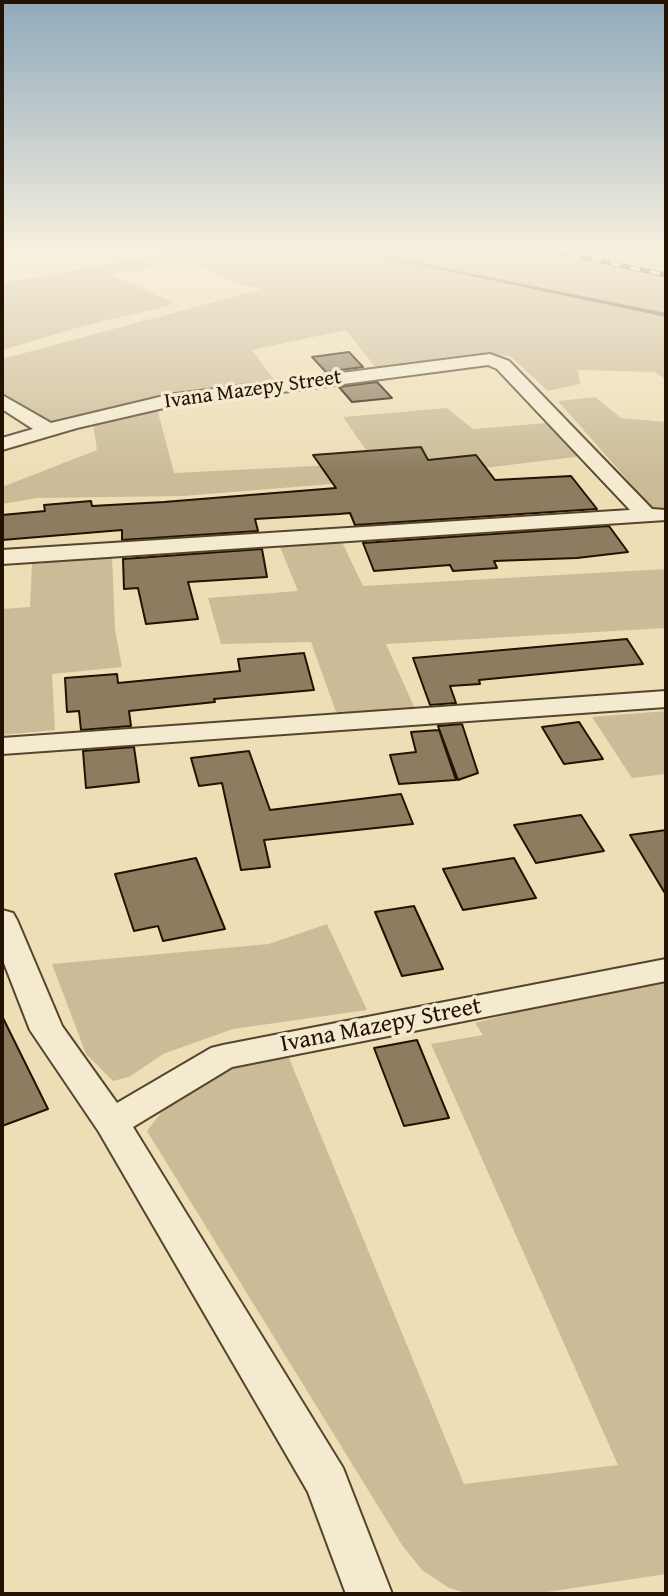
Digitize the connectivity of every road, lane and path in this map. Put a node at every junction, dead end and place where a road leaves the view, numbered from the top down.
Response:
1 (2, 401) edge
2 (47, 429) junction
3 (2, 444) edge
4 (657, 515) edge
5 (2, 556) edge
6 (666, 699) edge
7 (2, 746) edge
8 (2, 920) edge
9 (666, 970) edge
10 (112, 1123) junction
11 (369, 1594) edge

1 - 2 street
2 - 3 street, Ivana Mazepy Street
2 - 4 street, Ivana Mazepy Street
4 - 5 street, Ivana Mazepy Street
6 - 7 street
8 - 10 street
9 - 10 street, Ivana Mazepy Street
10 - 11 street

